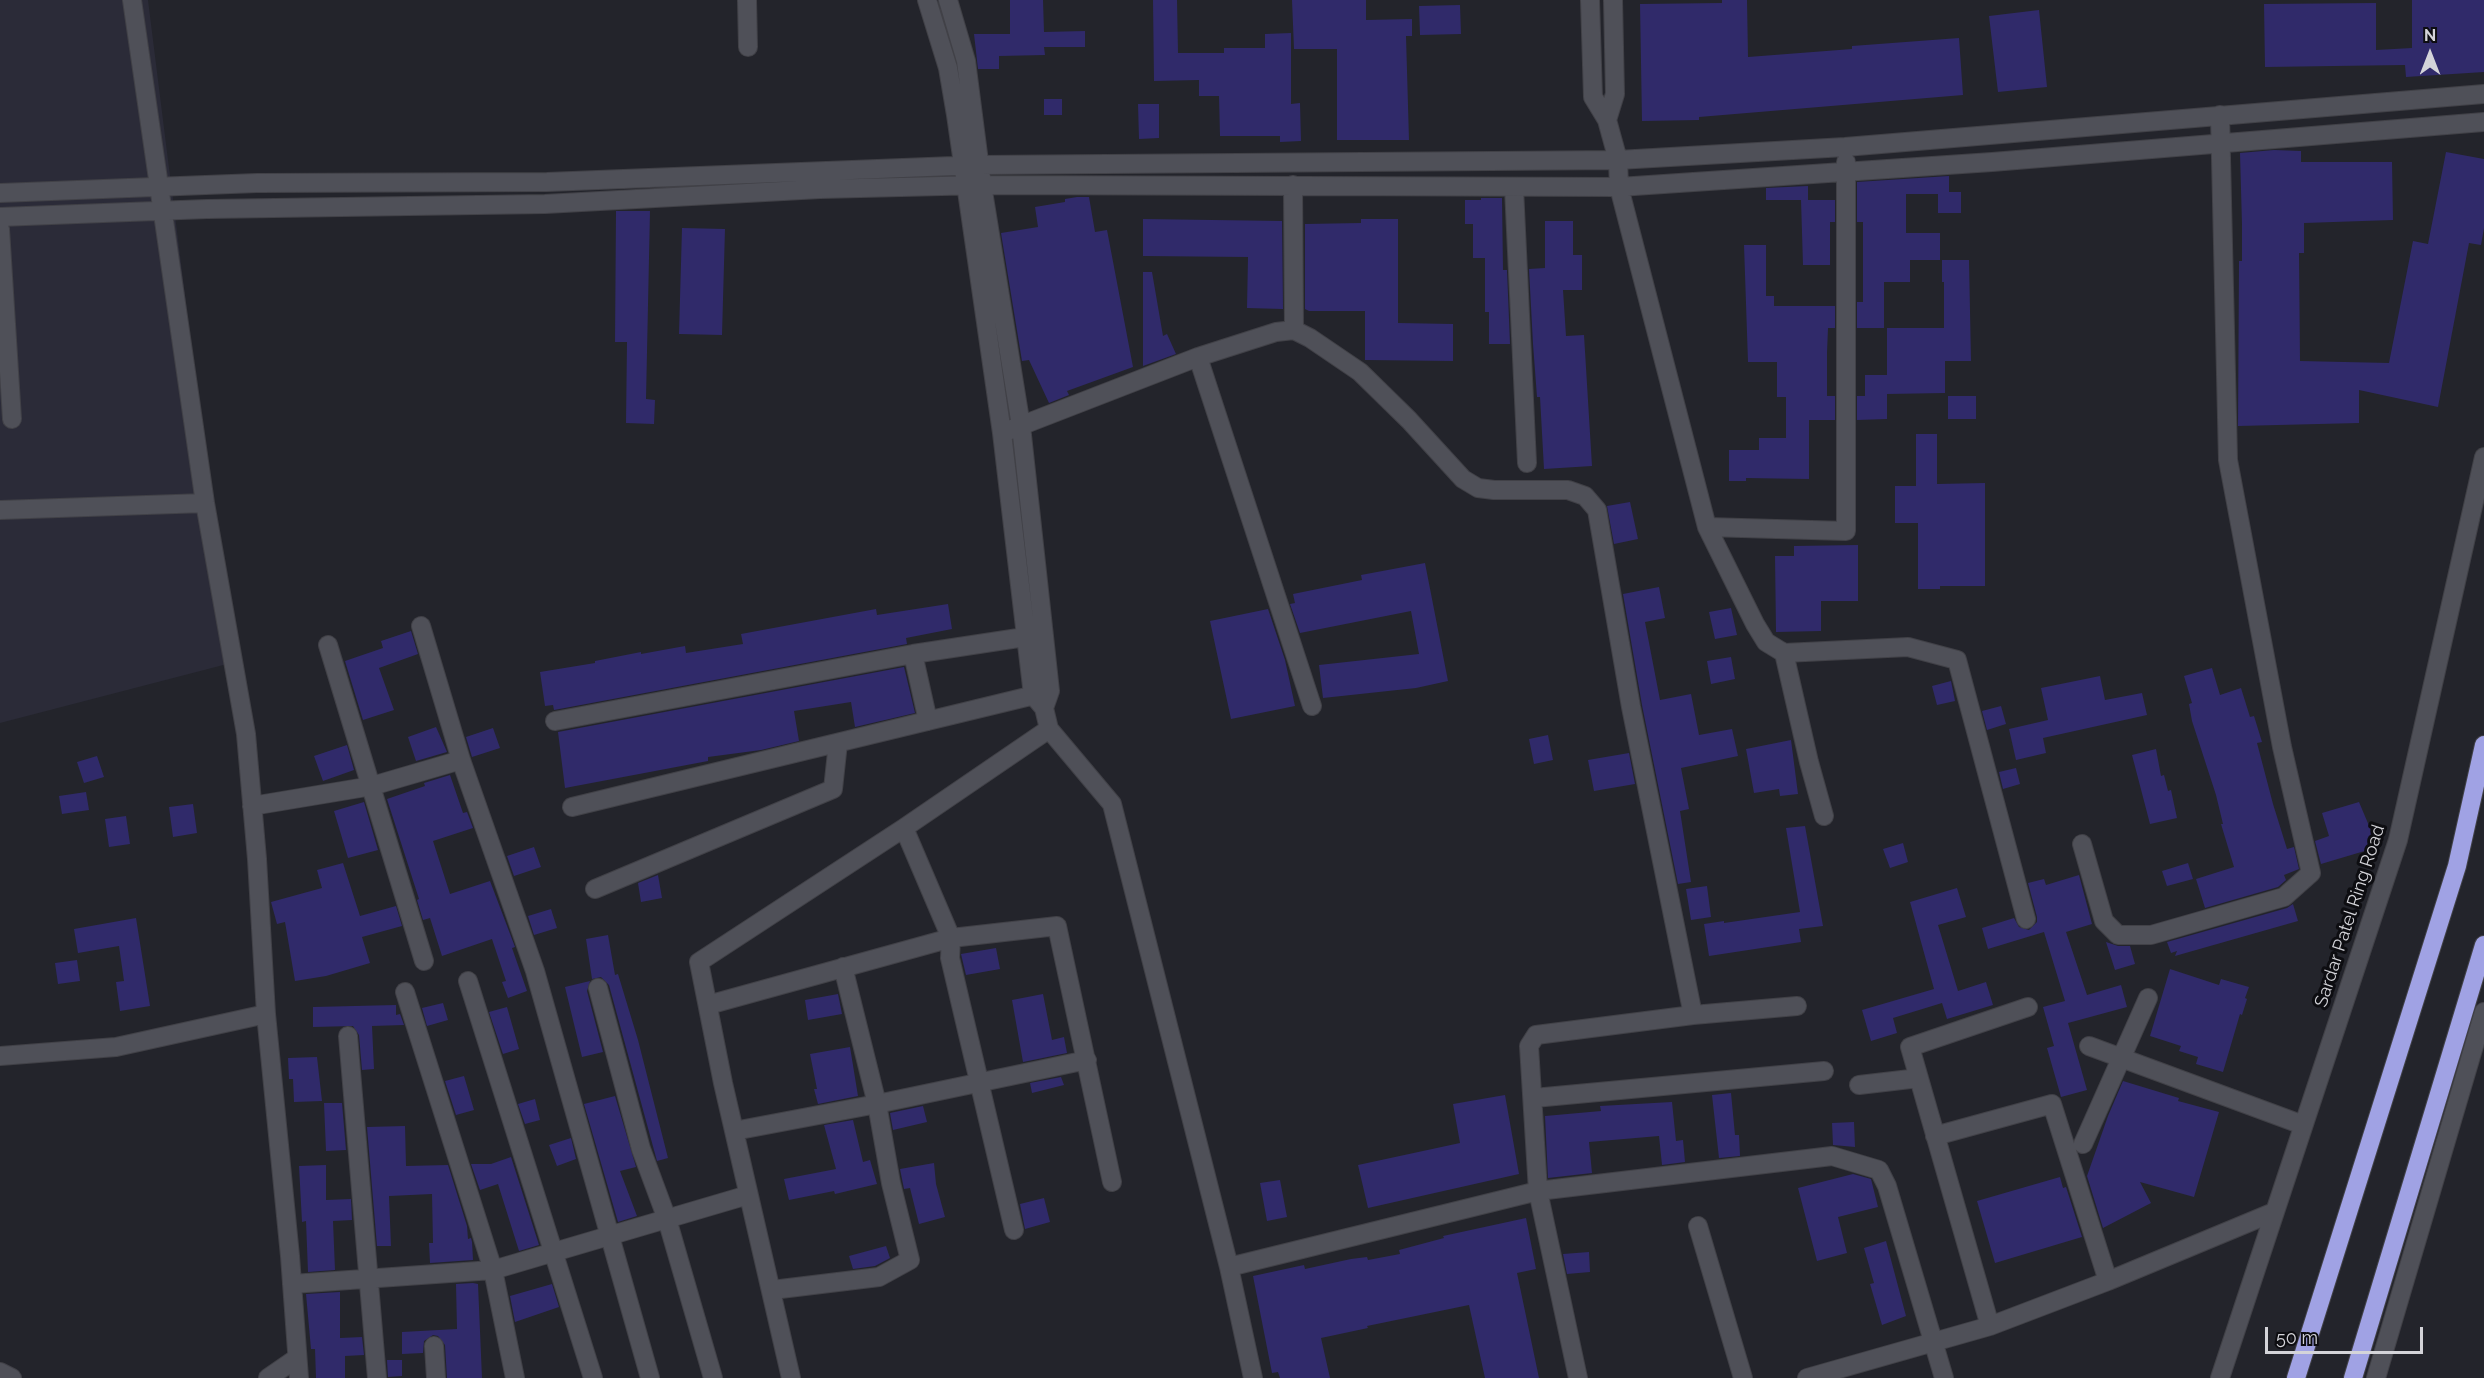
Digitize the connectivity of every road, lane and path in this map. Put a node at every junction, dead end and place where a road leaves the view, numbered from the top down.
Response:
1 (132, 0) edge
2 (747, 0) edge
3 (927, 0) edge
4 (948, 0) edge
5 (1590, 0) edge
6 (1613, 0) edge
7 (748, 47) dead end
8 (2484, 94) edge
9 (2220, 115) junction
10 (1607, 120) junction
11 (2484, 122) edge
12 (2223, 143) junction
13 (1845, 147) junction
14 (1618, 160) junction
15 (971, 166) junction
16 (1847, 171) junction
17 (1293, 185) junction
18 (157, 186) junction
19 (974, 186) junction
20 (1619, 187) junction
21 (1514, 188) junction
22 (0, 194) edge
23 (161, 211) junction
24 (0, 217) edge
25 (0, 230) edge
26 (1294, 330) junction
27 (1198, 357) junction
28 (12, 419) dead end
29 (1021, 426) junction
30 (1002, 433) junction
31 (2484, 457) edge
32 (1527, 463) dead end
33 (205, 503) junction
34 (0, 510) edge
35 (1707, 527) junction
36 (421, 626) dead end
37 (1025, 637) junction
38 (328, 645) dead end
39 (1784, 653) junction
40 (913, 654) junction
41 (1042, 698) junction
42 (1312, 706) dead end
43 (555, 721) dead end
44 (928, 721) junction
45 (1049, 729) junction
46 (838, 743) junction
47 (2484, 745) edge
48 (461, 760) junction
49 (372, 786) junction
50 (252, 806) junction
51 (572, 807) dead end
52 (1824, 816) dead end
53 (904, 828) junction
54 (2082, 843) dead end
55 (595, 889) dead end
56 (2026, 920) dead end
57 (951, 938) junction
58 (2484, 945) edge
59 (424, 961) dead end
60 (843, 968) junction
61 (468, 981) dead end
62 (598, 988) dead end
63 (405, 992) dead end
64 (2148, 998) dead end
65 (708, 1005) junction
66 (1797, 1006) dead end
67 (2028, 1007) dead end
68 (2484, 1012) edge
69 (266, 1014) junction
70 (1693, 1015) junction
71 (348, 1036) dead end
72 (2089, 1046) dead end
73 (0, 1056) edge
74 (2121, 1058) junction
75 (1087, 1060) junction
76 (1824, 1071) dead end
77 (1919, 1078) junction
78 (980, 1082) junction
79 (1859, 1085) dead end
80 (1534, 1098) junction
81 (877, 1104) junction
82 (2303, 1125) junction
83 (734, 1131) junction
84 (1935, 1136) junction
85 (2083, 1144) dead end
86 (1112, 1182) dead end
87 (1538, 1191) junction
88 (748, 1195) junction
89 (2274, 1212) junction
90 (667, 1219) junction
91 (1698, 1226) dead end
92 (1014, 1230) dead end
93 (610, 1235) junction
94 (554, 1252) junction
95 (1229, 1267) junction
96 (493, 1270) junction
97 (369, 1277) junction
98 (2108, 1281) junction
99 (292, 1284) junction
100 (772, 1290) junction
101 (1990, 1326) junction
102 (1932, 1343) junction
103 (434, 1346) dead end
104 (297, 1359) junction
105 (0, 1372) edge
106 (1844, 1372) edge
107 (12, 1378) edge
108 (268, 1378) edge
109 (299, 1378) edge
110 (377, 1378) edge
111 (436, 1378) edge
112 (515, 1378) edge
113 (593, 1378) edge
114 (650, 1378) edge
115 (713, 1378) edge
116 (791, 1378) edge
117 (1253, 1378) edge
118 (1578, 1378) edge
119 (1743, 1378) edge
120 (1807, 1378) edge
121 (1944, 1378) edge
122 (2220, 1378) edge
123 (2296, 1378) edge
124 (2353, 1378) edge
125 (2376, 1378) edge

1 - 18 street
2 - 7 street
3 - 15 street
4 - 15 street
5 - 10 street
6 - 10 street
8 - 9 street
9 - 12 street
9 - 13 street
10 - 14 street
11 - 12 street
12 - 16 street
12 - 54 street
13 - 14 street
13 - 16 street
14 - 15 street
14 - 20 street
15 - 18 street
15 - 19 street
16 - 20 street
16 - 35 street
17 - 19 street
17 - 21 street
17 - 26 street
18 - 22 street
18 - 23 street
19 - 23 street
19 - 29 street
19 - 30 street
20 - 21 street
20 - 35 street
21 - 32 street
23 - 24 street
23 - 33 street
25 - 28 street
26 - 27 street
26 - 70 street
27 - 29 street
27 - 42 street
29 - 30 street
29 - 41 street
30 - 37 street
31 - 82 street, Sardar Patel Ring Road
33 - 34 street
33 - 50 street
35 - 39 street
36 - 48 street
37 - 40 street
37 - 41 street
38 - 49 street
39 - 52 street
39 - 56 street
40 - 43 street
40 - 44 street
41 - 44 street
41 - 45 street
44 - 46 street
45 - 53 street
45 - 95 street
46 - 51 street
46 - 55 street
47 - 123 highway
48 - 49 street
48 - 93 street
49 - 50 street
49 - 59 street
50 - 69 street
53 - 57 street
53 - 65 street
57 - 60 street
57 - 75 street
57 - 78 street
58 - 124 highway
60 - 65 street
60 - 81 street
61 - 94 street
62 - 90 street
63 - 96 street
64 - 74 street
65 - 83 street
66 - 70 street
67 - 77 street
68 - 125 street
69 - 73 street
69 - 99 street
70 - 80 street
71 - 97 street
72 - 74 street
74 - 82 street
74 - 85 street
75 - 78 street
75 - 86 street
76 - 80 street
77 - 79 street
77 - 84 street
78 - 81 street
78 - 92 street
80 - 87 street
81 - 83 street
81 - 100 street
82 - 89 street, Sardar Patel Ring Road
83 - 88 street
84 - 98 street
84 - 101 street
87 - 95 street
87 - 102 street
87 - 118 street
88 - 90 street
88 - 100 street
89 - 98 street
89 - 122 street, Sardar Patel Ring Road
90 - 93 street
90 - 115 street
91 - 119 street
93 - 94 street
93 - 114 street
94 - 96 street
94 - 113 street
95 - 117 street
96 - 97 street
96 - 112 street
97 - 99 street
97 - 110 street
98 - 101 street
99 - 104 street
100 - 116 street
101 - 102 street
102 - 106 street
102 - 121 street
103 - 111 street
104 - 108 street
104 - 109 street
105 - 107 street
106 - 120 street

